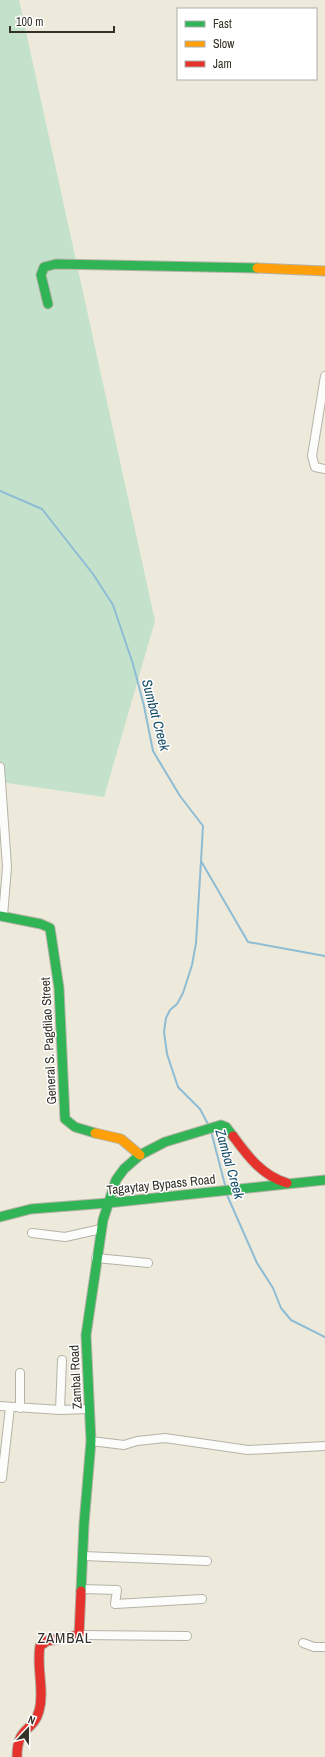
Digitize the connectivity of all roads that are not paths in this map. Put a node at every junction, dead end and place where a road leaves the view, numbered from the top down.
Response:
1 (325, 271) edge
2 (48, 304) dead end
3 (325, 376) edge
4 (325, 469) edge
5 (0, 767) edge
6 (2, 916) edge
7 (140, 1156) junction
8 (325, 1180) edge
9 (295, 1184) junction
10 (108, 1203) junction
11 (0, 1218) edge
12 (101, 1229) junction
13 (32, 1233) dead end
14 (96, 1258) junction
15 (148, 1263) dead end
16 (62, 1360) dead end
17 (20, 1373) dead end
18 (0, 1406) edge
19 (10, 1407) junction
20 (20, 1408) junction
21 (89, 1409) junction
22 (60, 1410) junction
23 (91, 1441) junction
24 (325, 1446) edge
25 (2, 1478) dead end
26 (83, 1556) junction
27 (207, 1561) dead end
28 (82, 1589) junction
29 (202, 1599) dead end
30 (79, 1635) junction
31 (186, 1636) dead end
32 (302, 1643) dead end
33 (325, 1647) edge
34 (17, 1757) edge

1 - 2 street
3 - 4 street
5 - 6 street
6 - 7 street, General S. Pagdilao Street
7 - 9 street, Zambal Road
7 - 10 street, Zambal Road
8 - 9 street, Tagaytay Bypass Road
9 - 10 street, Tagaytay Bypass Road
10 - 11 street, Tagaytay Bypass Road
10 - 12 street, Zambal Road
12 - 13 street
12 - 14 street, Zambal Road
14 - 15 street
14 - 21 street, Zambal Road
16 - 22 street
17 - 20 street
18 - 19 street
19 - 20 street
19 - 25 street
20 - 22 street
21 - 22 street
21 - 23 street, Zambal Road
23 - 24 street
23 - 26 street, Zambal Road
26 - 27 street
26 - 28 street, Zambal Road
28 - 29 street
28 - 30 street, Zambal Road
30 - 31 street
30 - 34 street
32 - 33 street

